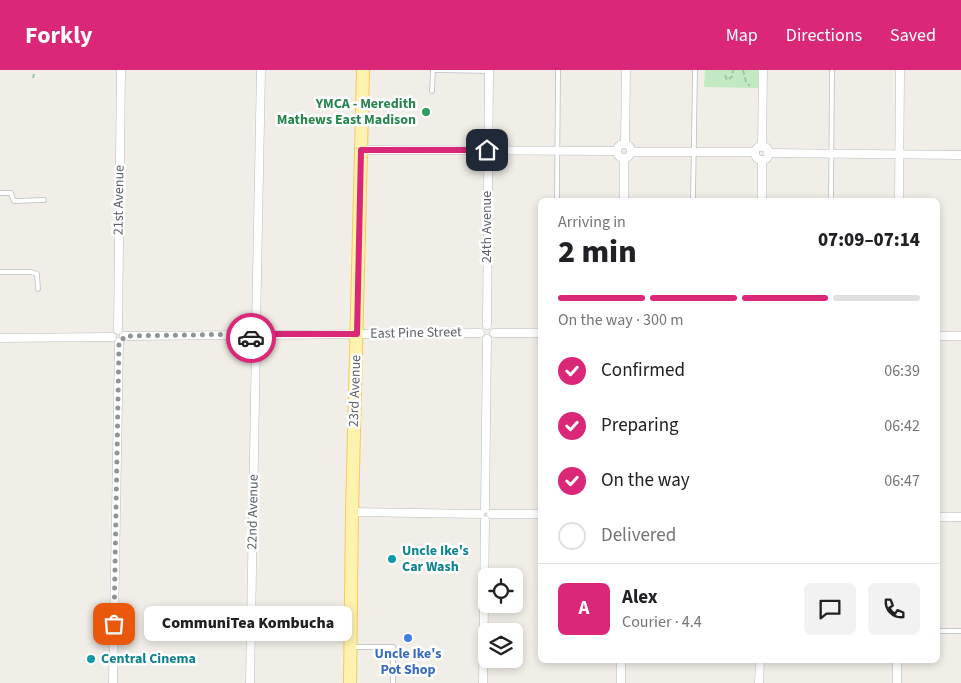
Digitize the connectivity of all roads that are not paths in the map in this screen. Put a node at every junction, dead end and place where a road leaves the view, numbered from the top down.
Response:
1 (121, 70) edge
2 (261, 70) edge
3 (363, 70) edge
4 (433, 70) edge
5 (489, 70) edge
6 (558, 70) edge
7 (626, 70) edge
8 (695, 70) edge
9 (763, 70) edge
10 (832, 70) edge
11 (900, 70) edge
12 (432, 91) dead end
13 (625, 144) junction
14 (361, 150) junction
15 (487, 150) junction
16 (765, 150) junction
17 (617, 151) junction
18 (557, 152) junction
19 (632, 152) junction
20 (694, 152) junction
21 (755, 152) junction
22 (831, 154) junction
23 (900, 154) junction
24 (961, 155) edge
25 (624, 158) junction
26 (762, 160) junction
27 (0, 193) edge
28 (557, 198) edge
29 (624, 198) edge
30 (693, 198) edge
31 (762, 198) edge
32 (831, 198) edge
33 (899, 198) edge
34 (44, 200) dead end
35 (0, 272) edge
36 (38, 289) dead end
37 (487, 325) junction
38 (118, 330) junction
39 (480, 333) junction
40 (494, 333) junction
41 (538, 333) edge
42 (357, 334) junction
43 (256, 335) junction
44 (940, 336) edge
45 (961, 336) edge
46 (112, 337) junction
47 (0, 338) edge
48 (121, 339) junction
49 (487, 339) junction
50 (352, 512) junction
51 (485, 512) junction
52 (538, 514) edge
53 (940, 517) edge
54 (961, 517) edge
55 (251, 628) junction
56 (211, 629) dead end
57 (940, 631) edge
58 (961, 631) edge
59 (350, 647) junction
60 (621, 663) edge
61 (760, 663) edge
62 (896, 663) edge
63 (113, 683) edge
64 (250, 683) edge
65 (350, 683) edge
66 (393, 683) edge
67 (483, 683) edge
68 (621, 683) edge
69 (760, 683) edge
70 (897, 683) edge

1 - 38 street, 21st Avenue
2 - 43 street, 22nd Avenue
3 - 14 main road, 23rd Avenue
4 - 5 lane
4 - 12 lane
5 - 15 street, 24th Avenue
6 - 18 lane
7 - 13 street
8 - 20 lane
9 - 16 street
10 - 22 lane
11 - 23 street
13 - 17 street
13 - 19 street
14 - 15 street
14 - 42 main road, 23rd Avenue
15 - 18 street
15 - 37 street, 24th Avenue
16 - 21 street
16 - 22 street
16 - 26 street
17 - 18 street
17 - 25 street
18 - 28 lane
19 - 20 street
19 - 25 street
20 - 21 street
20 - 30 lane
21 - 26 street
22 - 23 street
22 - 32 lane
23 - 24 street
23 - 33 street
25 - 29 street
26 - 31 street
27 - 34 lane
35 - 36 lane
37 - 39 street
37 - 40 street
38 - 46 street
38 - 48 street
39 - 42 street, East Pine Street
39 - 49 street
40 - 41 street
40 - 49 street
42 - 43 street, East Pine Street
42 - 50 main road, 23rd Avenue
43 - 48 street, East Pine Street
43 - 55 street, 22nd Avenue
44 - 45 street
46 - 47 street
46 - 48 street
48 - 63 street
49 - 51 street
50 - 51 street
50 - 59 main road, 23rd Avenue
51 - 52 street
51 - 67 street
53 - 54 street
55 - 56 lane
55 - 64 street, 22nd Avenue
57 - 58 lane
59 - 65 main road, 23rd Avenue
59 - 66 lane
60 - 68 street
61 - 69 street
62 - 70 street

